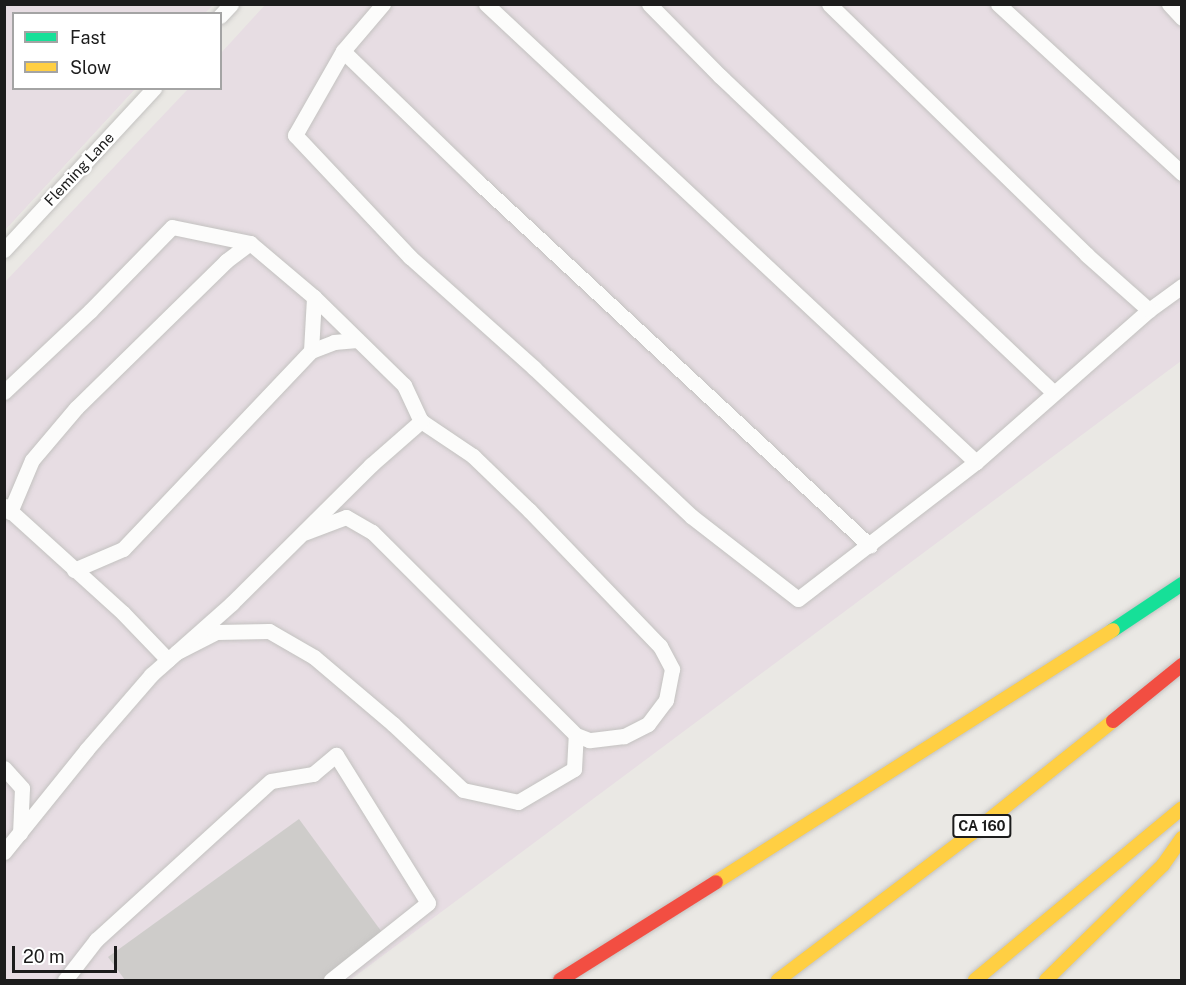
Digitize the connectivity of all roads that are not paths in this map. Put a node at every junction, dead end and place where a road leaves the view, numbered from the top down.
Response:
1 (383, 4) edge
2 (486, 4) edge
3 (649, 4) edge
4 (829, 4) edge
5 (998, 4) edge
6 (1169, 4) edge
7 (1182, 18) edge
8 (343, 51) junction
9 (152, 90) edge
10 (1182, 172) edge
11 (250, 243) junction
12 (4, 250) edge
13 (1182, 286) edge
14 (314, 297) junction
15 (1149, 310) junction
16 (357, 340) junction
17 (311, 351) junction
18 (4, 392) edge
19 (1054, 393) junction
20 (421, 421) junction
21 (976, 462) junction
22 (7, 508) edge
23 (306, 532) junction
24 (870, 546) junction
25 (74, 570) junction
26 (1182, 584) edge
27 (173, 656) junction
28 (1182, 665) edge
29 (576, 735) junction
30 (4, 768) edge
31 (1182, 808) edge
32 (20, 833) junction
33 (1182, 838) edge
34 (4, 852) edge
35 (65, 981) edge
36 (330, 981) edge
37 (560, 981) edge
38 (778, 981) edge
39 (975, 981) edge
40 (1046, 981) edge

1 - 8 lane
2 - 21 lane
3 - 19 lane
4 - 15 lane
5 - 10 lane
6 - 7 lane
8 - 24 lane
8 - 24 lane
9 - 12 lane, Fleming Lane
11 - 14 lane
11 - 18 lane
11 - 22 lane
13 - 15 lane
14 - 16 lane
14 - 17 lane
15 - 19 lane
16 - 17 lane
16 - 20 lane
17 - 25 lane
19 - 21 lane
20 - 23 lane
20 - 29 lane
21 - 24 lane
22 - 25 lane
23 - 27 lane
23 - 29 lane
25 - 27 lane
26 - 37 highway
27 - 29 lane
27 - 32 lane
28 - 38 highway, CA 160
30 - 32 lane
31 - 39 highway
32 - 34 lane
33 - 40 highway
35 - 36 lane

